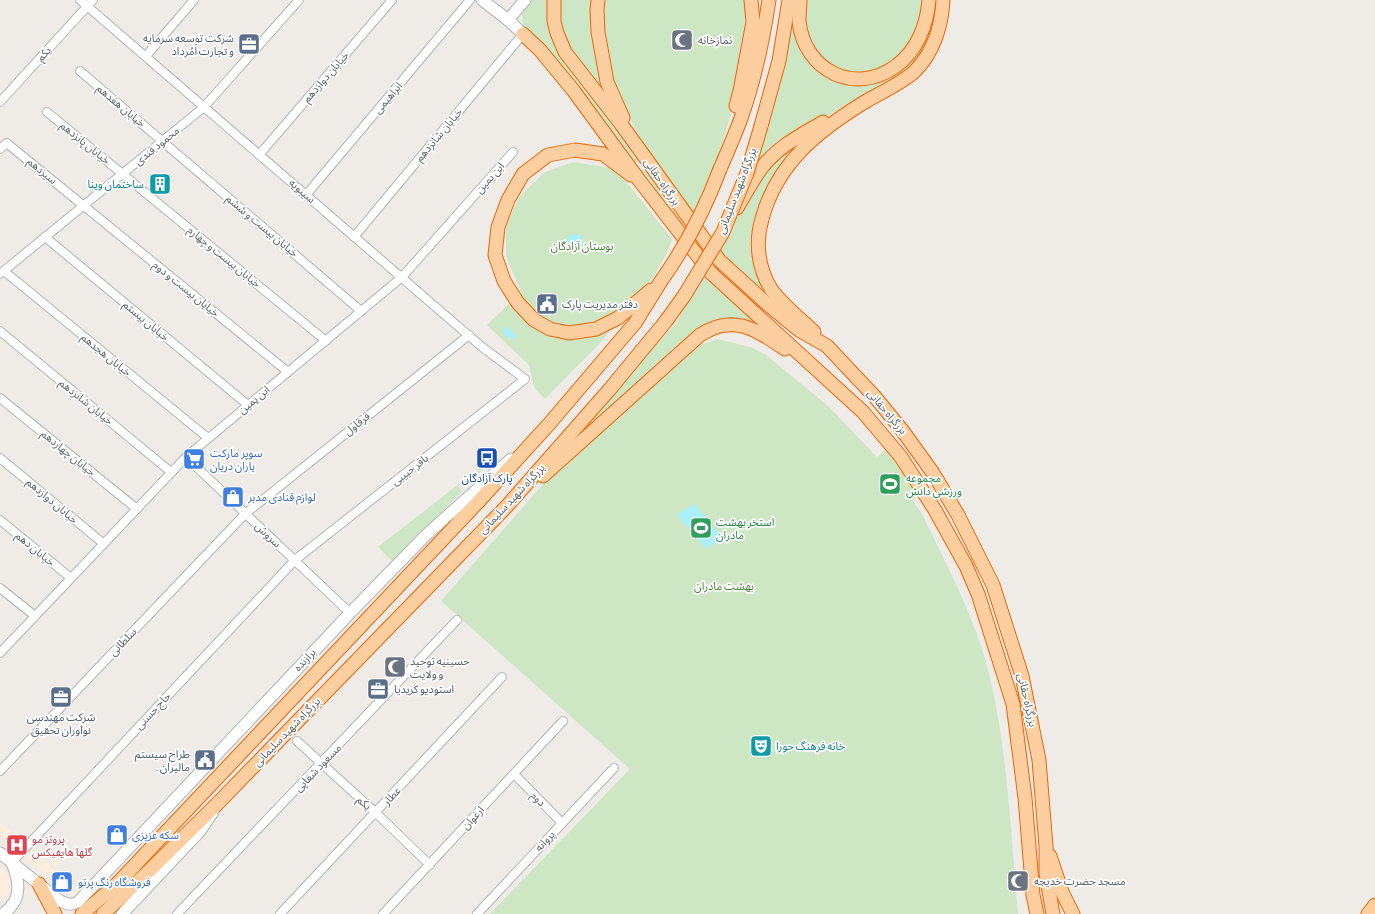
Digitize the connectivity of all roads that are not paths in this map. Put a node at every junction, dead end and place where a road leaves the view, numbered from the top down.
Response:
1 (80, 0) edge
2 (194, 0) edge
3 (299, 0) edge
4 (392, 0) edge
5 (470, 0) edge
6 (482, 0) edge
7 (525, 0) edge
8 (554, 0) edge
9 (598, 0) edge
10 (751, 0) edge
11 (756, 0) edge
12 (769, 0) edge
13 (789, 0) edge
14 (800, 0) edge
15 (929, 0) edge
16 (943, 0) edge
17 (90, 3) edge
18 (508, 20) junction
19 (753, 22) junction
20 (523, 34) junction
21 (146, 56) junction
22 (80, 71) dead end
23 (0, 102) edge
24 (861, 105) junction
25 (204, 107) junction
26 (47, 112) dead end
27 (162, 142) junction
28 (0, 149) edge
29 (639, 150) junction
30 (513, 152) dead end
31 (259, 155) junction
32 (720, 169) junction
33 (123, 174) junction
34 (639, 180) junction
35 (306, 195) junction
36 (84, 206) junction
37 (723, 232) junction
38 (354, 236) junction
39 (45, 238) junction
40 (2, 273) edge
41 (402, 277) junction
42 (661, 281) junction
43 (361, 311) junction
44 (0, 331) edge
45 (469, 335) junction
46 (326, 341) junction
47 (827, 346) junction
48 (288, 372) junction
49 (821, 374) junction
50 (525, 379) joint
51 (0, 398) edge
52 (248, 405) junction
53 (550, 423) junction
54 (208, 438) junction
55 (186, 457) junction
56 (0, 458) edge
57 (171, 472) junction
58 (507, 506) junction
59 (137, 509) junction
60 (246, 514) junction
61 (0, 520) edge
62 (104, 544) junction
63 (295, 560) junction
64 (71, 578) junction
65 (0, 588) edge
66 (350, 613) junction
67 (35, 616) junction
68 (457, 620) dead end
69 (1, 651) edge
70 (502, 677) dead end
71 (563, 721) dead end
72 (297, 741) dead end
73 (322, 764) junction
74 (614, 768) dead end
75 (0, 771) edge
76 (514, 774) junction
77 (218, 803) junction
78 (376, 813) junction
79 (562, 823) junction
80 (1046, 846) junction
81 (0, 853) edge
82 (12, 862) junction
83 (430, 865) junction
84 (39, 884) junction
85 (1375, 905) edge
86 (180, 913) edge
87 (3, 914) edge
88 (55, 914) edge
89 (82, 914) edge
90 (103, 914) edge
91 (122, 914) edge
92 (280, 914) edge
93 (383, 914) edge
94 (477, 914) edge
95 (1035, 914) edge
96 (1052, 914) edge
97 (1072, 914) edge
98 (1368, 914) edge

1 - 17 street, سیبویه
2 - 21 street
3 - 25 street, محمود قندی
4 - 31 street, خیابان دوازدهم
5 - 35 street, ابراهیمی
6 - 18 main road
7 - 18 main road
8 - 29 highway, بزرگراه حقانی
9 - 29 highway
10 - 19 highway
11 - 19 highway
12 - 32 highway, بزرگراه شهید سلیمانی
13 - 37 highway, بزرگراه شهید سلیمانی, bridge
14 - 15 highway
16 - 24 highway
17 - 21 street, سیبویه
17 - 23 street, یکم
18 - 20 main road
19 - 32 highway
20 - 34 highway, بزرگراه حقانی
20 - 38 street, خیابان شانزدهم
21 - 25 street, سیبویه
22 - 27 street, خیابان هفدهم
24 - 37 highway
24 - 47 highway
25 - 27 street, محمود قندی
25 - 31 street, سیبویه
26 - 33 street, خیابان پانزدهم
27 - 33 street, محمود قندی
27 - 43 street, خیابان بیست و ششم
28 - 36 street, سیزدهم
29 - 47 highway, بزرگراه حقانی
30 - 41 street, ابن یمین
31 - 35 street, سیبویه
32 - 42 highway, بزرگراه شهید سلیمانی, bridge
33 - 36 street, محمود قندی
33 - 46 street, خیابان بیست و چهارم
34 - 42 highway
34 - 49 highway, بزرگراه حقانی
35 - 38 street, سیبویه
36 - 39 street, محمود قندی
36 - 48 street, خیابان بیست و دوم
37 - 58 highway, بزرگراه شهید سلیمانی, bridge
38 - 41 street, سیبویه
39 - 40 street, محمود قندی
39 - 52 street, خیابان بیستم
40 - 54 street, خیابان هجدهم
41 - 43 street, ابن یمین
41 - 45 street, سیبویه
42 - 53 highway, بزرگراه شهید سلیمانی
43 - 46 street, ابن یمین
44 - 57 street, خیابان شانزدهم
45 - 50 street, سیبویه
45 - 60 street, قرقاول
46 - 48 street, ابن یمین
47 - 80 highway, بزرگراه حقانی
48 - 52 street, ابن یمین
49 - 58 highway
49 - 95 highway, بزرگراه حقانی
50 - 63 street, باقر حبیبی
51 - 59 street, خیابان چهاردهم
52 - 54 street, ابن یمین
53 - 66 main road, برازنده
53 - 89 highway, بزرگراه شهید سلیمانی
54 - 55 street, ابن یمین
55 - 57 street, ابن یمین
55 - 60 street, سروش
56 - 62 street, خیابان دوازدهم
57 - 59 street, ابن یمین
58 - 77 highway, بزرگراه شهید سلیمانی
59 - 62 street, ابن یمین
60 - 63 street, سروش
60 - 75 street, سلطانی
61 - 64 street, خیابان دهم
62 - 64 street, ابن یمین
63 - 66 street, سروش
63 - 82 street, حاج حسنی
64 - 67 street, ابن یمین
65 - 67 street
66 - 84 main road, برازنده
67 - 69 street, ابن یمین
68 - 73 street, مسعود شفاپی
70 - 78 street, عطار
71 - 76 street, ارغوان
72 - 73 street, یکم
73 - 78 street, یکم
73 - 86 street, مسعود شفاپی
74 - 79 street, پروانه
76 - 79 street, دوم
76 - 83 street, ارغوان
77 - 90 highway, بزرگراه شهید سلیمانی
77 - 91 main road
78 - 83 street, یکم
78 - 92 street, عطار
79 - 94 street, پروانه
80 - 96 highway, بزرگراه حقانی
80 - 97 highway
81 - 82 main road
82 - 84 main road
82 - 87 main road
83 - 93 street, ارغوان
84 - 88 highway
85 - 98 highway

